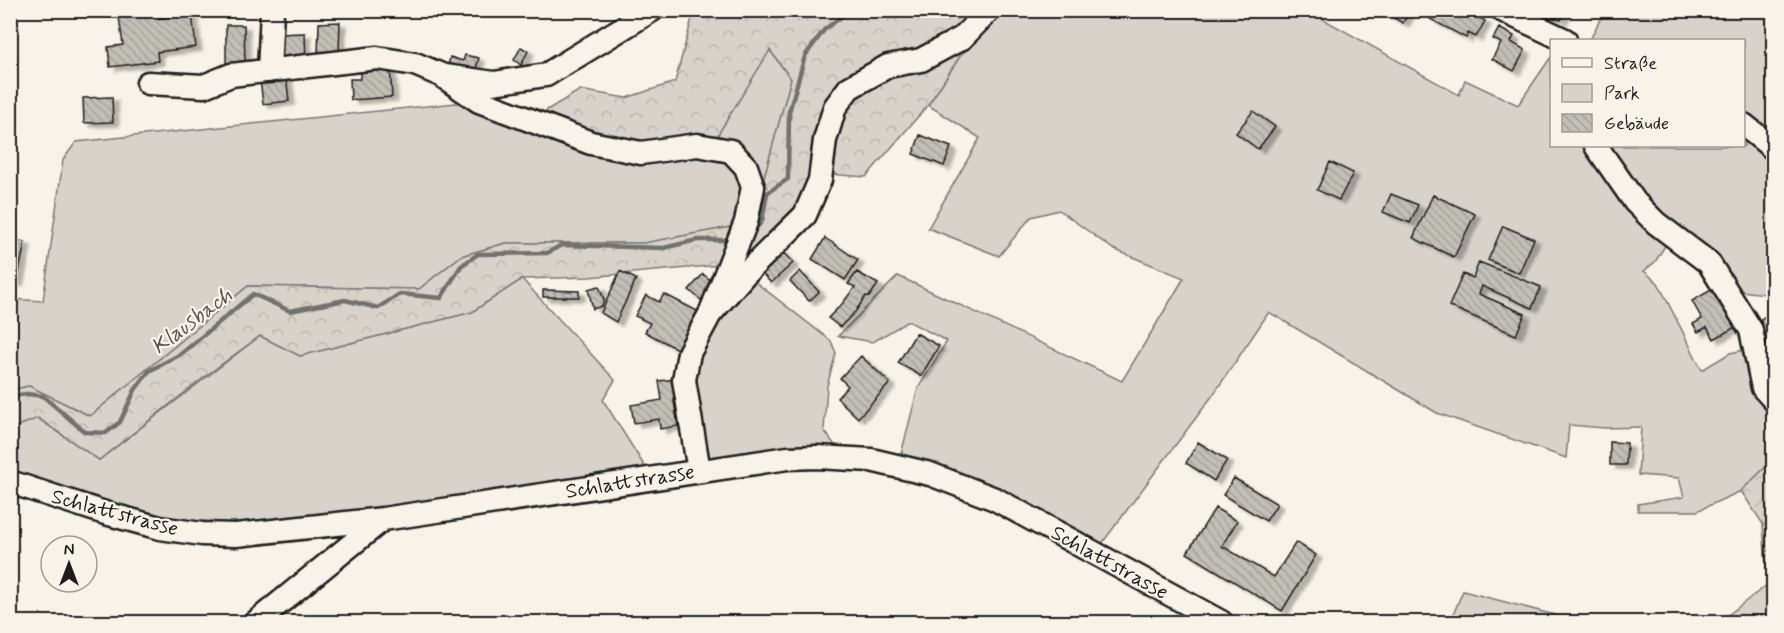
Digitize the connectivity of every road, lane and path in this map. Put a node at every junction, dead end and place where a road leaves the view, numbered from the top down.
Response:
1 (272, 10) edge
2 (652, 10) edge
3 (989, 10) edge
4 (1502, 10) edge
5 (1562, 39) edge
6 (269, 71) junction
7 (441, 75) junction
8 (148, 83) dead end
9 (1745, 127) edge
10 (1597, 147) edge
11 (1773, 149) edge
12 (710, 314) junction
13 (1773, 400) edge
14 (699, 471) junction
15 (10, 482) edge
16 (383, 519) junction
17 (256, 622) edge
18 (1221, 622) edge

1 - 6 street
2 - 7 street
3 - 12 street
4 - 5 street
6 - 7 street
6 - 8 street
7 - 12 street
9 - 11 street
10 - 13 street
12 - 14 street
14 - 16 street, Schlattstrasse
14 - 18 street, Schlattstrasse
15 - 16 street, Schlattstrasse
16 - 17 street

